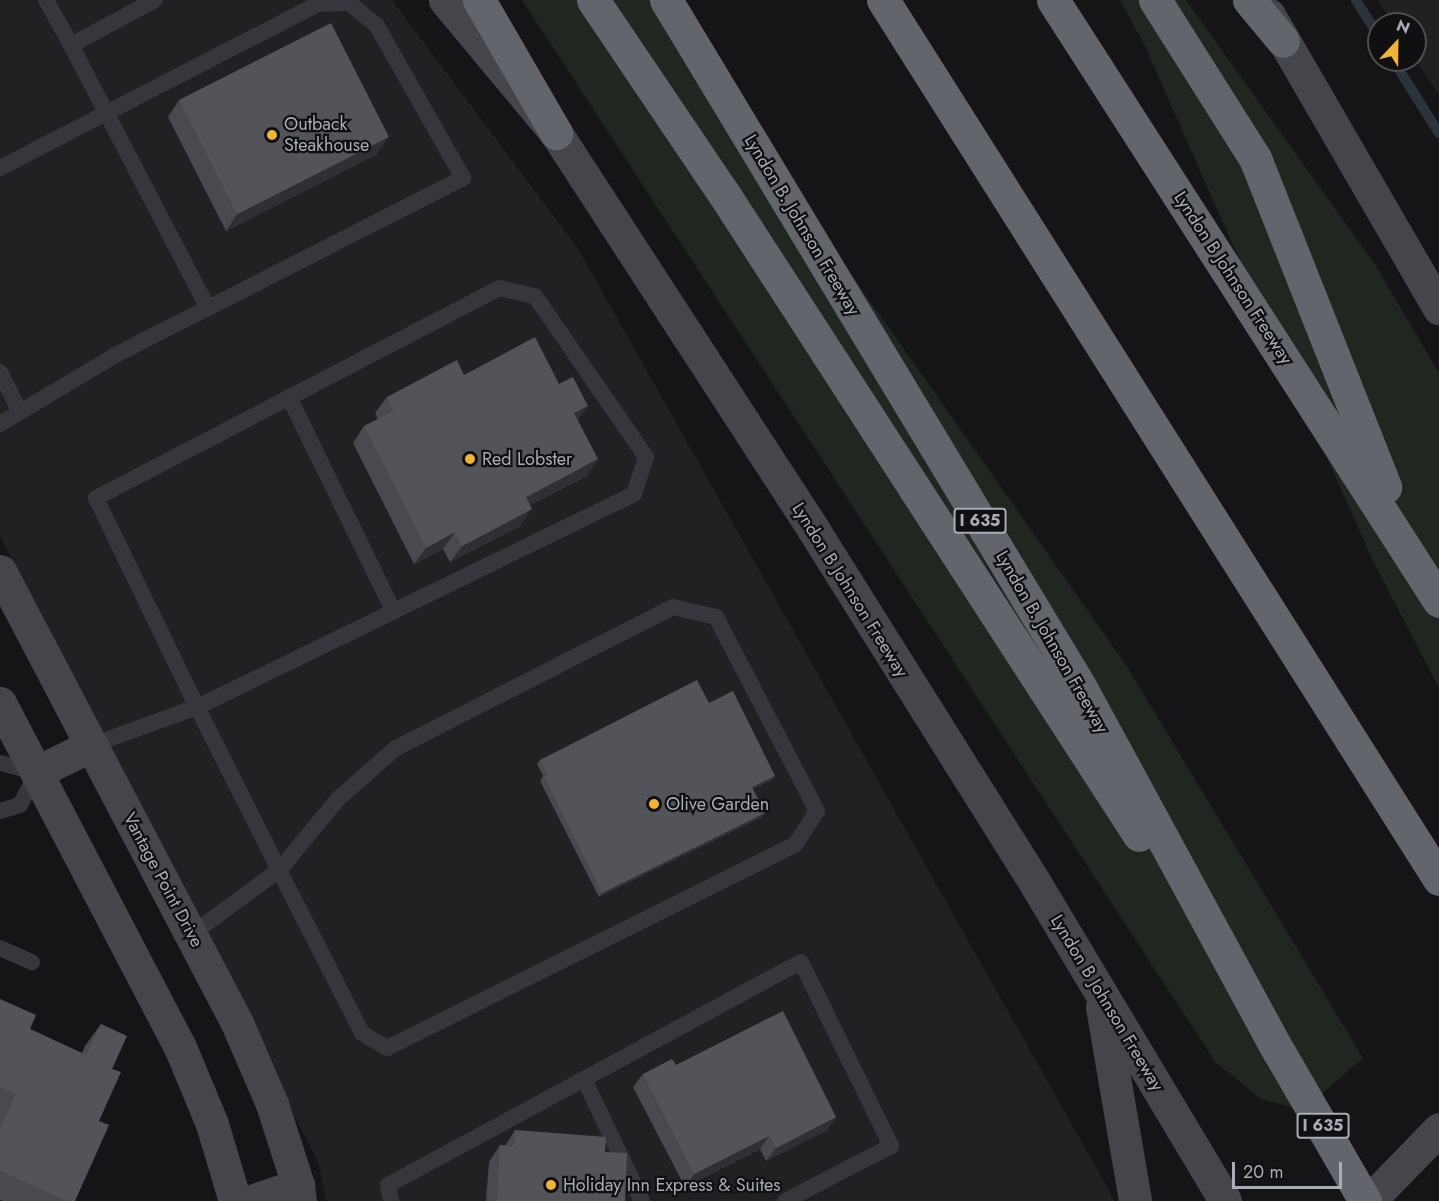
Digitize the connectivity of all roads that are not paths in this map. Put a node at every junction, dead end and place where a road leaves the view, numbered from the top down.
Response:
1 (46, 0) edge
2 (155, 0) edge
3 (445, 0) edge
4 (480, 0) edge
5 (593, 0) edge
6 (666, 0) edge
7 (883, 0) edge
8 (1053, 0) edge
9 (1155, 0) edge
10 (1249, 0) edge
11 (1261, 0) edge
12 (348, 2) edge
13 (1283, 41) junction
14 (70, 45) junction
15 (105, 114) junction
16 (556, 133) junction
17 (0, 168) edge
18 (208, 308) junction
19 (1439, 308) edge
20 (0, 372) edge
21 (289, 397) junction
22 (19, 410) junction
23 (0, 424) edge
24 (1412, 556) junction
25 (0, 571) edge
26 (1439, 601) edge
27 (393, 612) junction
28 (0, 702) edge
29 (197, 707) junction
30 (92, 745) junction
31 (0, 763) edge
32 (37, 772) junction
33 (0, 811) edge
34 (279, 870) junction
35 (1439, 879) edge
36 (192, 934) junction
37 (0, 948) edge
38 (32, 962) dead end
39 (1100, 990) junction
40 (1279, 1052) junction
41 (584, 1079) junction
42 (1439, 1129) edge
43 (299, 1193) edge
44 (235, 1201) edge
45 (251, 1201) edge
46 (391, 1201) edge
47 (642, 1201) edge
48 (785, 1201) edge
49 (1135, 1201) edge
50 (1225, 1201) edge
51 (1367, 1201) edge

1 - 14 lane
2 - 14 lane
3 - 16 main road, Lyndon B Johnson Freeway
4 - 16 highway
5 - 40 highway
6 - 40 highway, Lyndon B. Johnson Freeway / I 635
7 - 35 highway
8 - 24 highway, Lyndon B Johnson Freeway
9 - 24 highway
10 - 13 highway
11 - 13 main road
12 - 15 lane
12 - 18 lane
13 - 19 main road
14 - 15 lane
15 - 17 lane
15 - 18 lane
16 - 39 main road, Lyndon B Johnson Freeway
18 - 22 lane
20 - 22 lane
21 - 27 lane
21 - 27 lane
21 - 29 lane
22 - 23 lane
24 - 26 highway
25 - 30 main road, Vantage Point Drive
27 - 29 lane
28 - 32 main road
29 - 30 lane
29 - 34 lane
30 - 32 main road
30 - 36 main road, Vantage Point Drive
31 - 32 lane
32 - 33 lane
32 - 44 main road
34 - 34 lane
34 - 36 lane
36 - 43 main road, Vantage Point Drive
37 - 38 lane
39 - 49 main road
39 - 50 main road, Lyndon B Johnson Freeway
40 - 51 highway, Lyndon B. Johnson Freeway / I 635
41 - 46 lane
41 - 47 lane
41 - 48 lane
42 - 51 main road
43 - 45 main road

